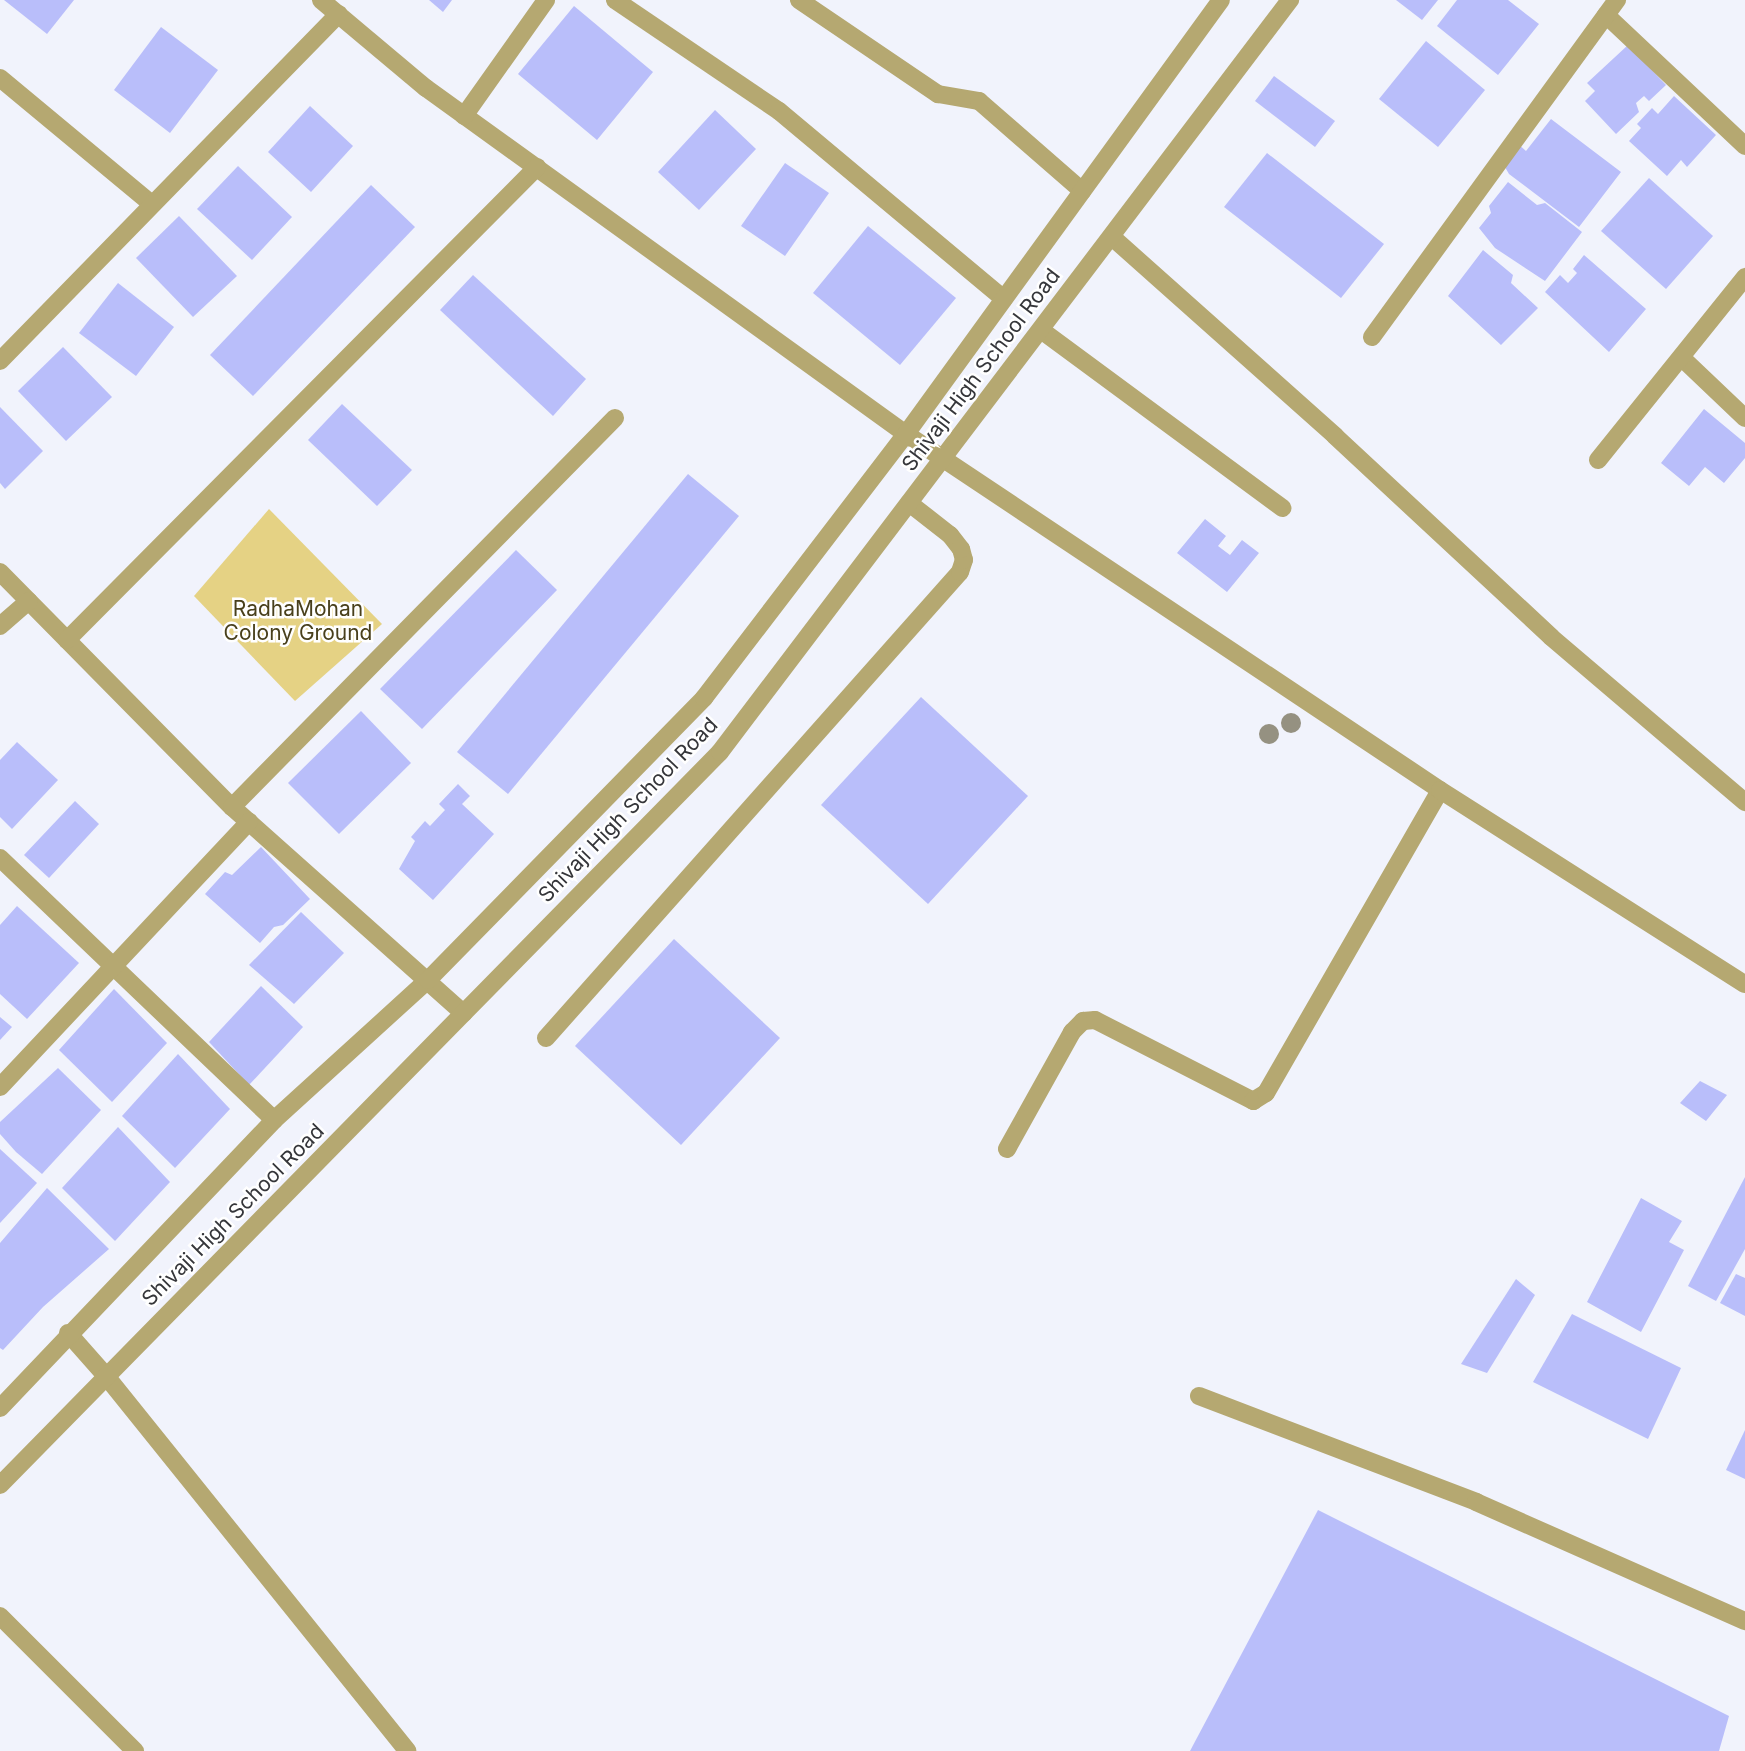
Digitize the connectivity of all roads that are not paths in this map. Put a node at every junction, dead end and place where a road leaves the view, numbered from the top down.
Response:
1 (321, 0) edge
2 (547, 0) edge
3 (615, 0) edge
4 (799, 0) edge
5 (1221, 0) edge
6 (1290, 0) edge
7 (1617, 0) edge
8 (339, 14) junction
9 (1605, 15) junction
10 (0, 78) edge
11 (464, 116) junction
12 (1745, 146) edge
13 (537, 167) junction
14 (1082, 191) junction
15 (152, 204) junction
16 (1112, 237) junction
17 (1745, 277) edge
18 (1004, 299) junction
19 (1041, 330) junction
20 (1372, 337) dead end
21 (1682, 358) junction
22 (0, 360) edge
23 (615, 418) dead end
24 (1745, 418) edge
25 (906, 434) junction
26 (943, 458) junction
27 (1598, 460) dead end
28 (909, 503) junction
29 (1282, 508) dead end
30 (0, 572) edge
31 (29, 601) junction
32 (0, 626) edge
33 (67, 640) junction
34 (1440, 790) junction
35 (1745, 802) edge
36 (232, 807) junction
37 (249, 822) junction
38 (0, 858) edge
39 (114, 964) junction
40 (428, 980) junction
41 (1745, 984) edge
42 (463, 1013) junction
43 (545, 1038) dead end
44 (0, 1087) edge
45 (274, 1120) junction
46 (1007, 1149) dead end
47 (68, 1334) junction
48 (106, 1376) junction
49 (1199, 1396) dead end
50 (0, 1408) edge
51 (0, 1485) edge
52 (0, 1616) edge
53 (1745, 1621) edge
54 (135, 1751) edge
55 (407, 1751) edge

1 - 8 street
2 - 11 street
3 - 18 street
4 - 14 street
5 - 14 street, Shivaji High School Road
6 - 16 street, Shivaji High School Road
7 - 9 street
8 - 11 street
8 - 15 street
9 - 12 street
9 - 20 street
10 - 15 street
11 - 13 street
13 - 25 street
13 - 33 street
14 - 18 street, Shivaji High School Road
15 - 22 street
16 - 19 street, Shivaji High School Road
16 - 35 street
17 - 21 street
18 - 25 street, Shivaji High School Road
19 - 26 street, Shivaji High School Road
19 - 29 street
21 - 24 street
21 - 27 street
23 - 36 street
25 - 26 street
25 - 40 street, Shivaji High School Road
26 - 28 street, Shivaji High School Road
26 - 34 street
28 - 42 street, Shivaji High School Road
28 - 43 street
30 - 31 street
31 - 32 street
31 - 33 street
33 - 36 street
34 - 41 street
34 - 46 street
36 - 37 street
37 - 39 street
37 - 40 street
38 - 39 street
39 - 44 street
39 - 45 street
40 - 42 street
40 - 45 street, Shivaji High School Road
42 - 48 street, Shivaji High School Road
45 - 47 street, Shivaji High School Road
47 - 48 street
47 - 50 street, Shivaji High School Road
48 - 51 street, Shivaji High School Road
48 - 55 street
49 - 53 street
52 - 54 street

